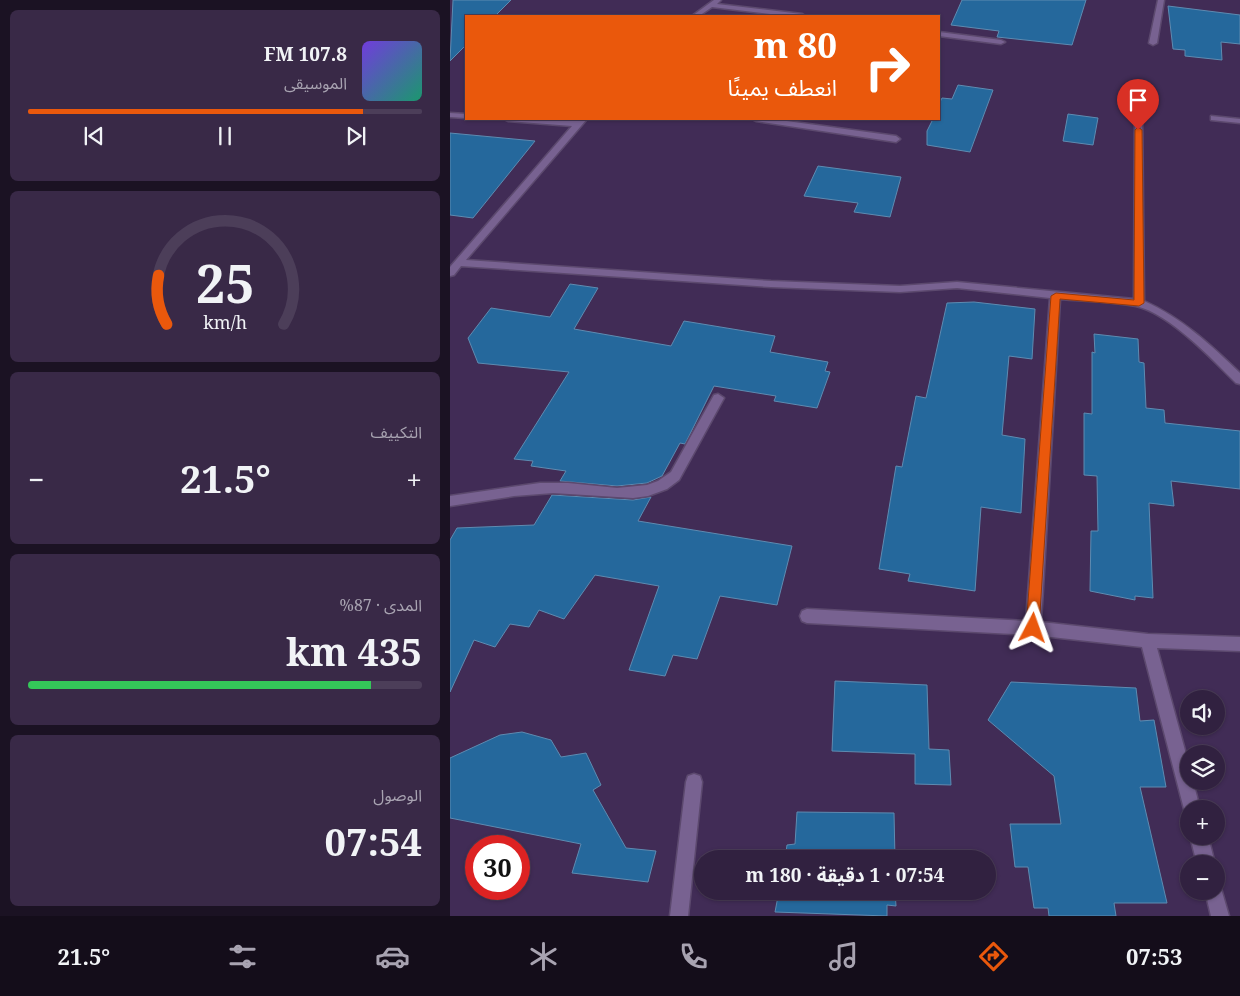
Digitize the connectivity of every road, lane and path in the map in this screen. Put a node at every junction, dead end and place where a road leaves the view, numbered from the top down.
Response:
1 (1162, 0) edge
2 (715, 2) edge
3 (696, 15) edge
4 (796, 15) edge
5 (940, 34) edge
6 (1001, 42) dead end
7 (1153, 43) dead end
8 (1138, 110) dead end
9 (450, 115) edge
10 (465, 116) edge
11 (1214, 118) dead end
12 (544, 120) edge
13 (763, 120) edge
14 (581, 121) edge
15 (1240, 122) edge
16 (896, 139) dead end
17 (458, 263) junction
18 (450, 274) edge
19 (1056, 296) junction
20 (1139, 303) junction
21 (1240, 380) edge
22 (718, 398) dead end
23 (450, 501) edge
24 (807, 616) dead end
25 (1033, 628) junction
26 (1148, 641) junction
27 (1240, 644) edge
28 (694, 782) dead end
29 (1190, 800) edge
30 (1216, 900) edge
31 (679, 916) edge
32 (1220, 916) edge

1 - 7 street
2 - 3 street
2 - 4 street
5 - 6 street
8 - 20 street
9 - 10 street
11 - 15 street
12 - 14 street
13 - 16 street
14 - 17 street
17 - 18 street
17 - 19 street
19 - 20 street
19 - 25 street
20 - 21 street
22 - 23 street
24 - 25 street
25 - 26 street
26 - 27 street
26 - 29 street
28 - 31 street
30 - 32 street

